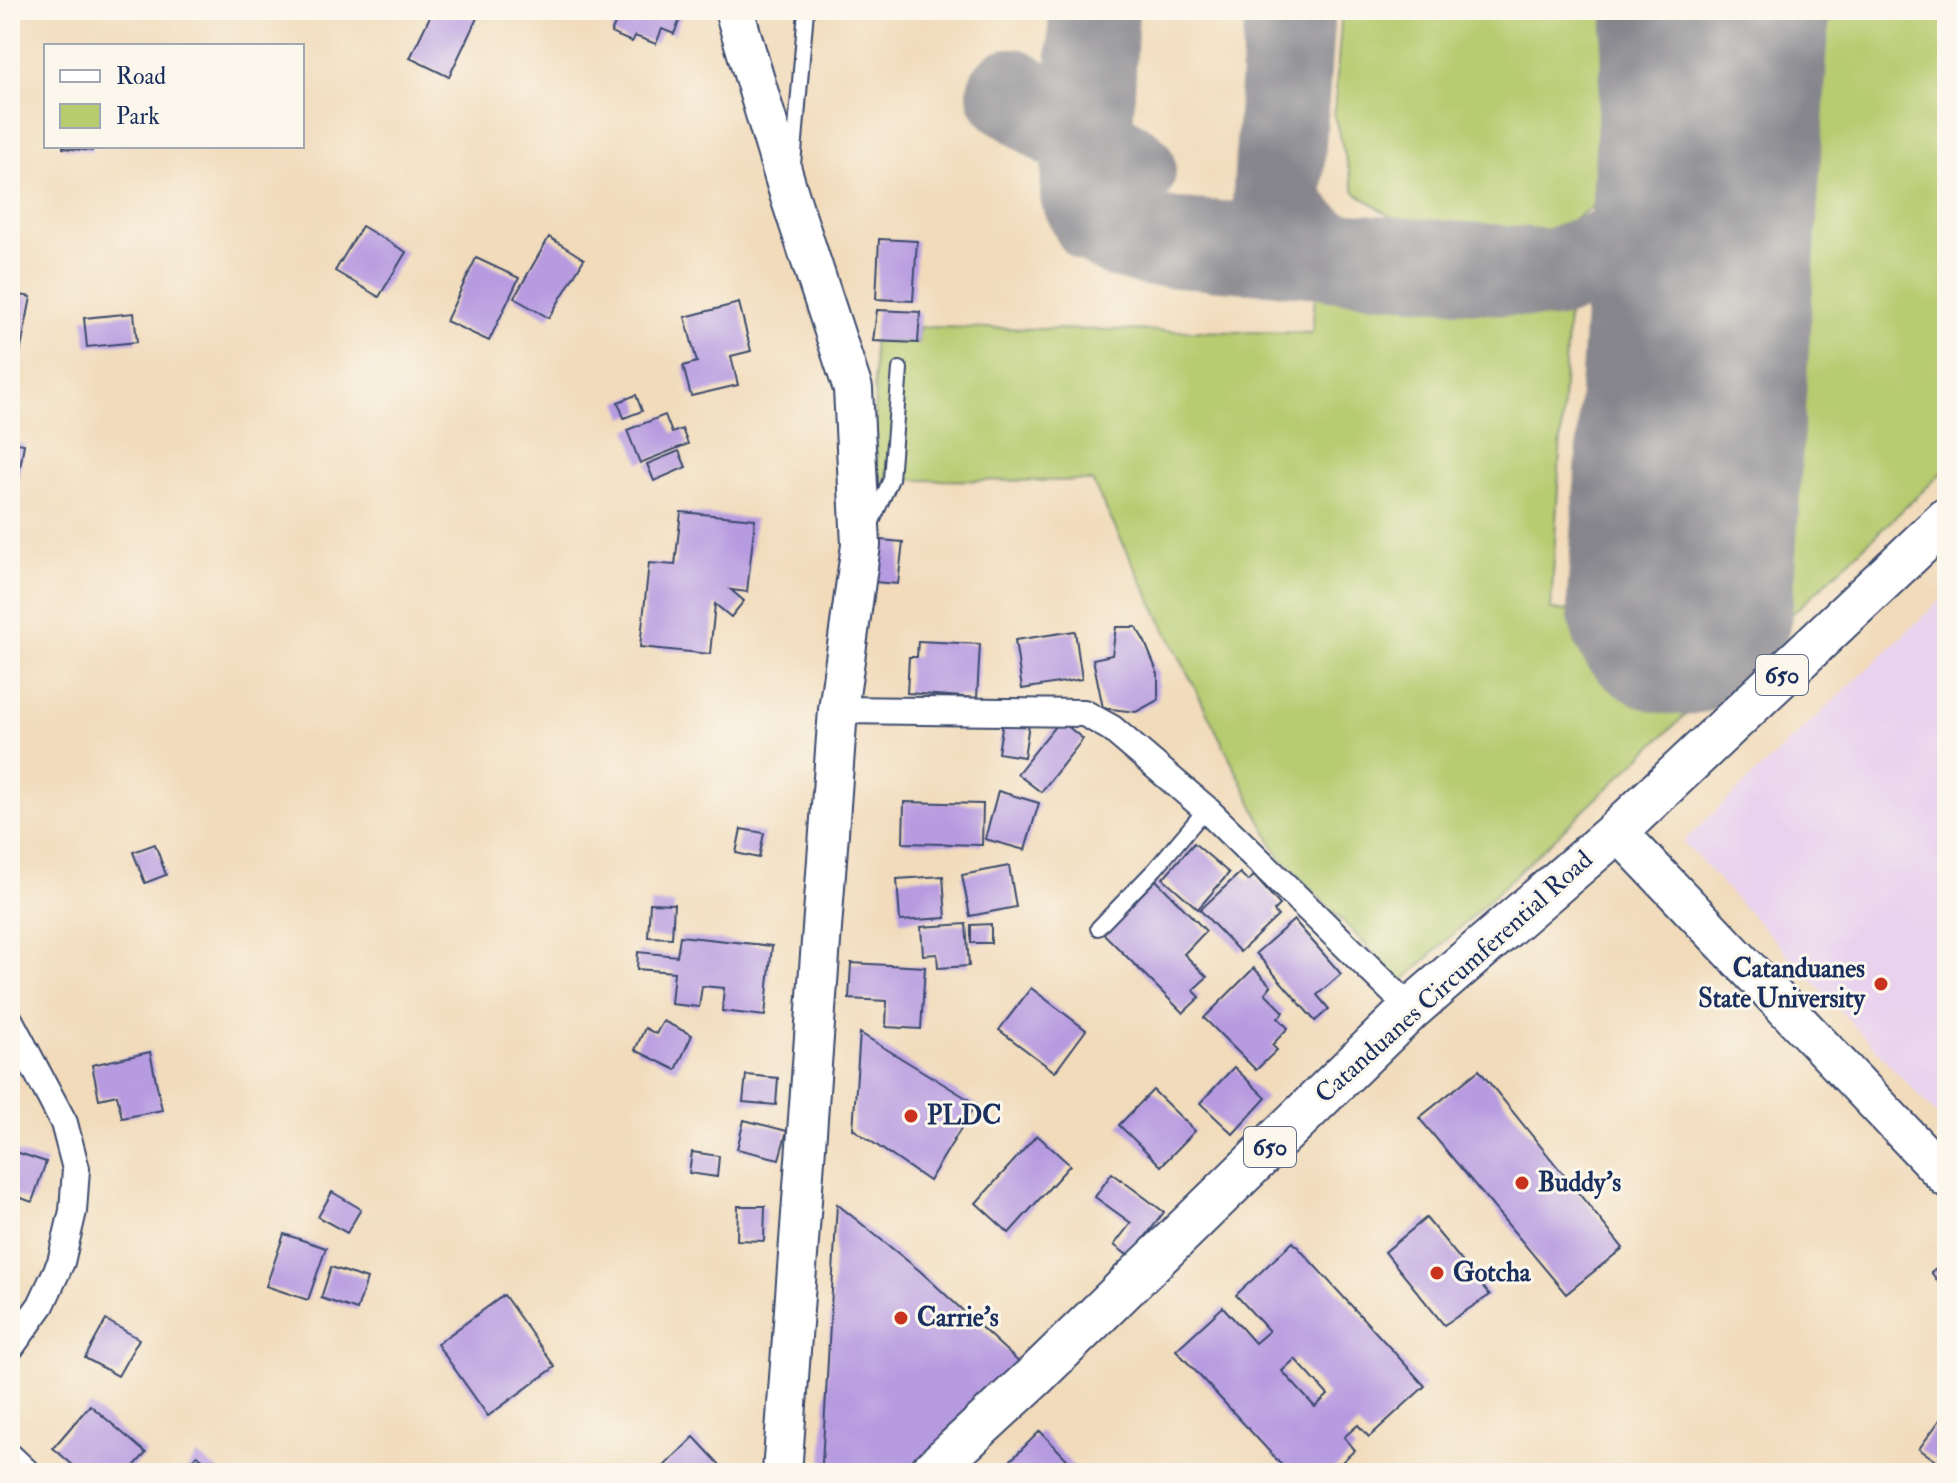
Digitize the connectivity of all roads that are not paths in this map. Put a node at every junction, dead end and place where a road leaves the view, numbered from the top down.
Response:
1 (734, 10) edge
2 (806, 10) edge
3 (790, 197) junction
4 (900, 369) dead end
5 (1947, 519) edge
6 (861, 545) junction
7 (838, 710) junction
8 (1206, 809) junction
9 (1617, 831) junction
10 (1098, 928) dead end
11 (1411, 1009) junction
12 (10, 1021) edge
13 (1947, 1178) edge
14 (10, 1348) edge
15 (10, 1457) edge
16 (950, 1467) edge
17 (27, 1473) edge
18 (782, 1473) edge

1 - 3 street
2 - 3 lane
3 - 6 street
4 - 6 lane
5 - 9 main road, Catanduanes Circumferential Road / 650
6 - 7 street
7 - 8 street
7 - 18 street
8 - 10 lane
8 - 11 street
9 - 11 main road, Catanduanes Circumferential Road / 650
9 - 13 street
11 - 16 main road, Catanduanes Circumferential Road / 650
12 - 14 street
15 - 17 street

